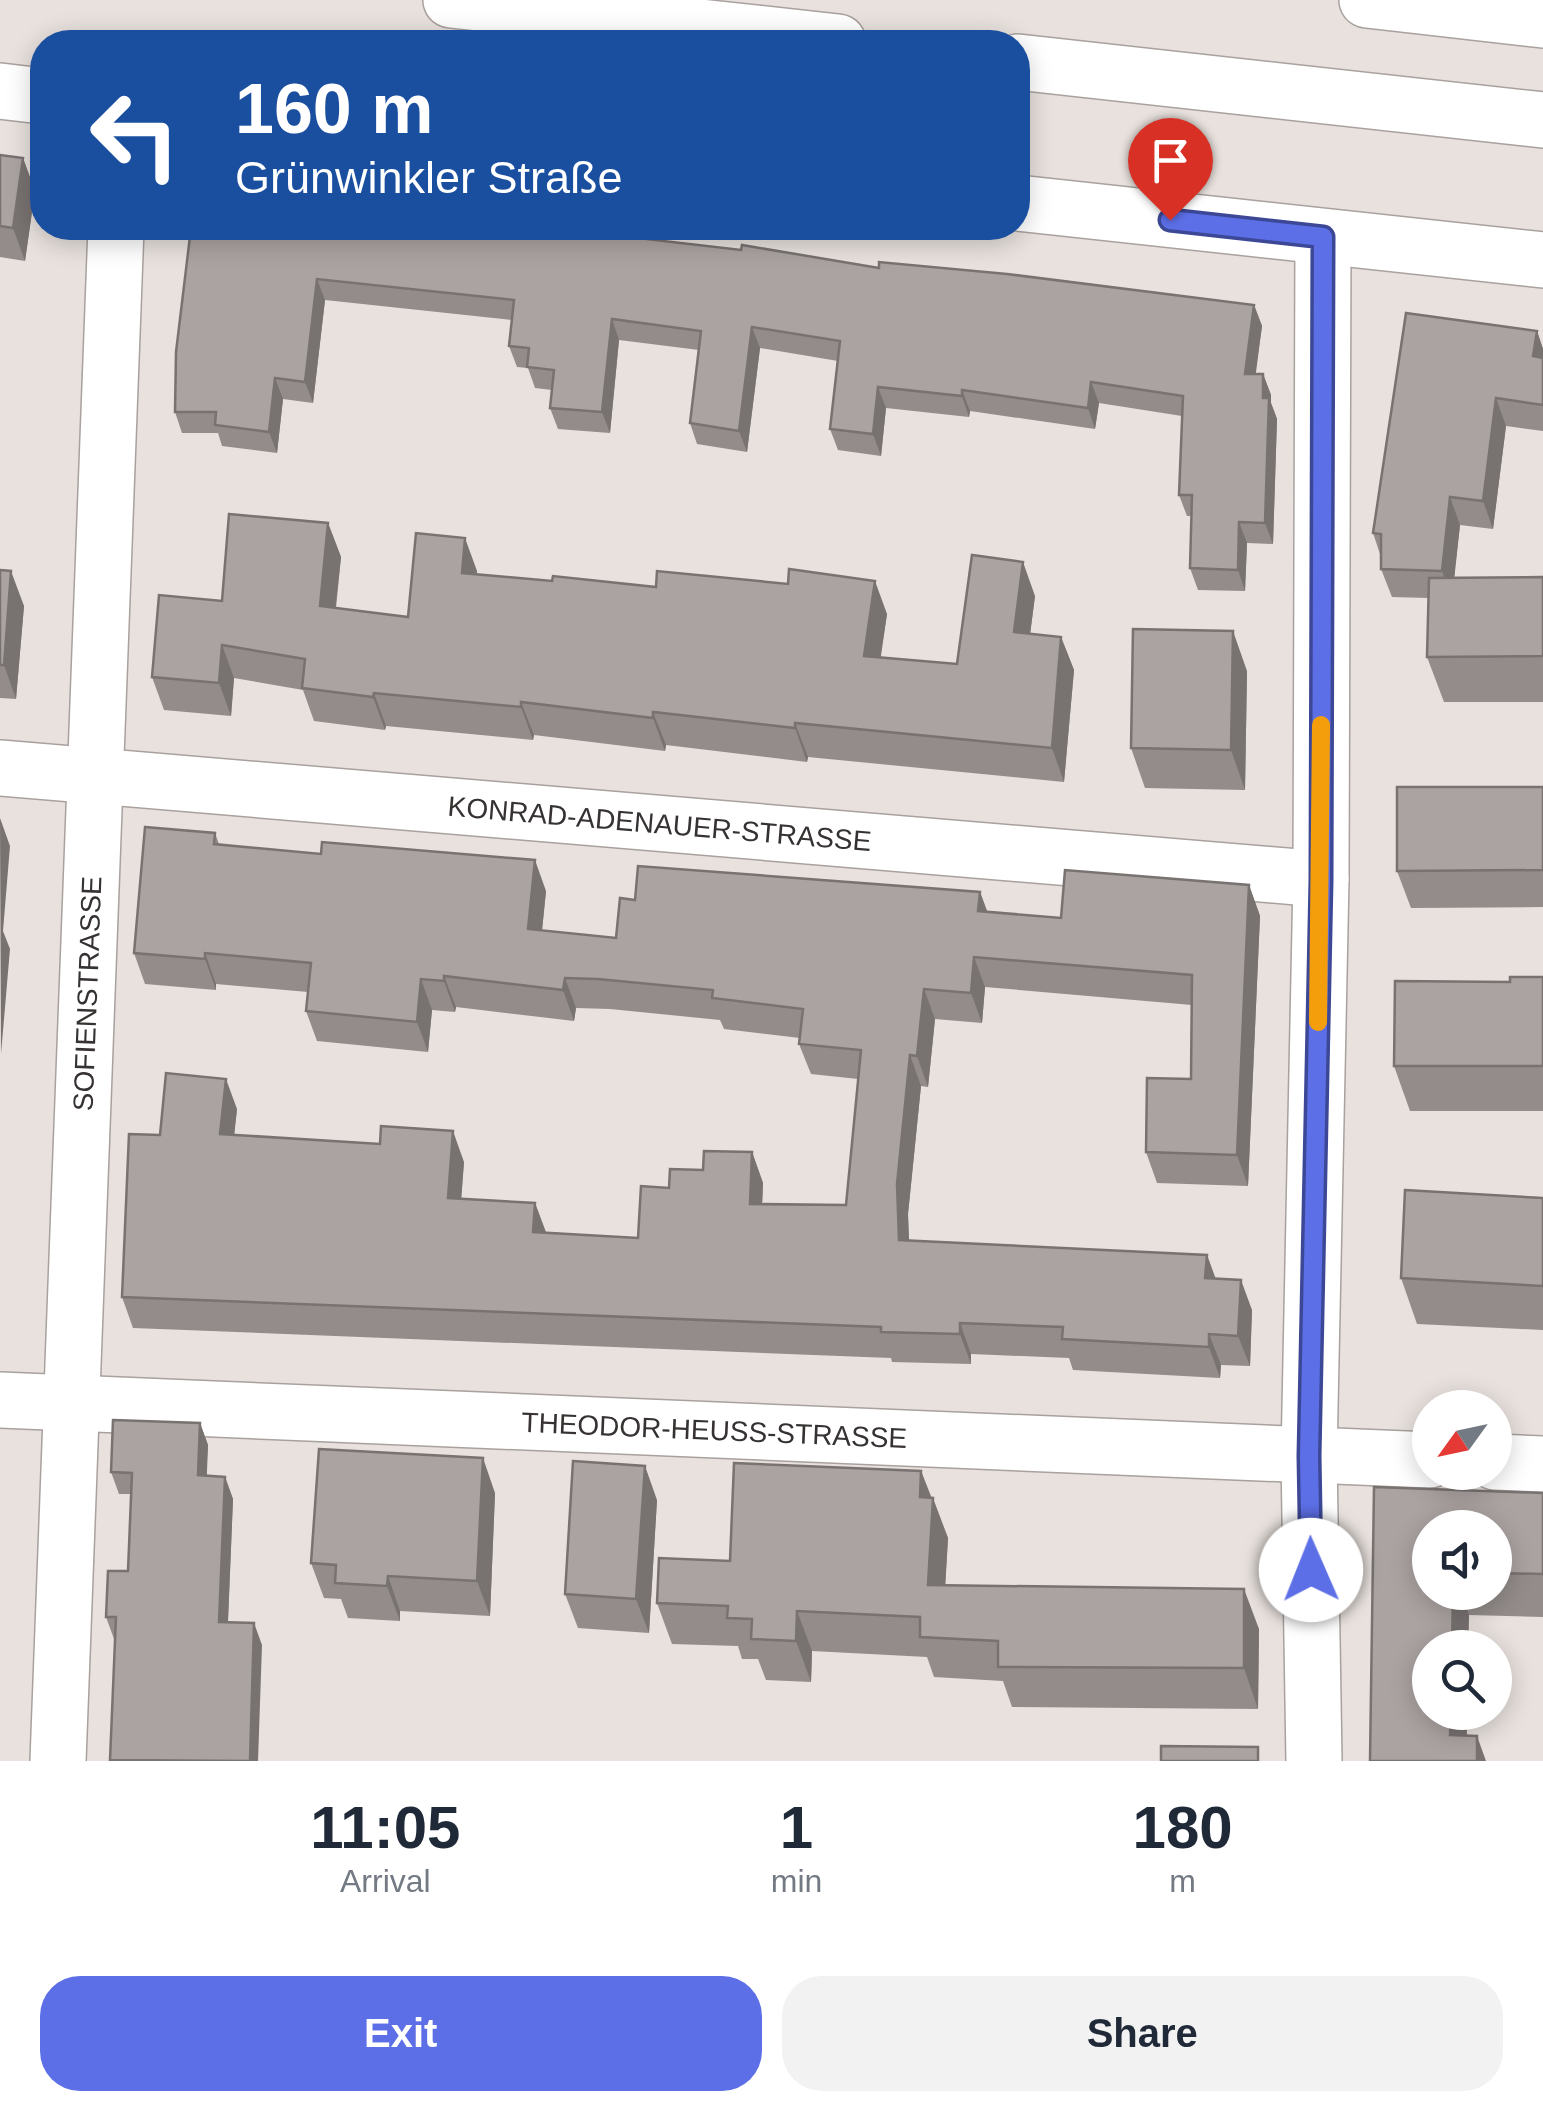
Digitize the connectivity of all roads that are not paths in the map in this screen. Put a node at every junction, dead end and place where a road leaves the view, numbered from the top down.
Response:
1 (451, 0) edge
2 (1367, 0) edge
3 (1543, 20) edge
4 (727, 30) edge
5 (1030, 63) edge
6 (0, 91) edge
7 (30, 95) edge
8 (1543, 120) edge
9 (1030, 205) edge
10 (1323, 237) junction
11 (116, 240) edge
12 (1543, 260) edge
13 (0, 768) edge
14 (94, 775) junction
15 (1321, 880) junction
16 (0, 1400) edge
17 (70, 1403) junction
18 (1309, 1456) junction
19 (1412, 1459) edge
20 (1512, 1463) edge
21 (1543, 1464) edge
22 (58, 1761) edge
23 (1314, 1761) edge

1 - 4 street
2 - 3 street
5 - 8 street
6 - 7 street
9 - 10 street
10 - 12 street
10 - 15 street
11 - 14 street, SOFIENSTRASSE
13 - 14 street, KONRAD-ADENAUER-STRASSE
14 - 15 street, KONRAD-ADENAUER-STRASSE
14 - 17 street, SOFIENSTRASSE
15 - 18 street
16 - 17 street, THEODOR-HEUSS-STRASSE
17 - 18 street, THEODOR-HEUSS-STRASSE
17 - 22 street, SOFIENSTRASSE
18 - 19 street, THEODOR-HEUSS-STRASSE
18 - 23 street
20 - 21 street

